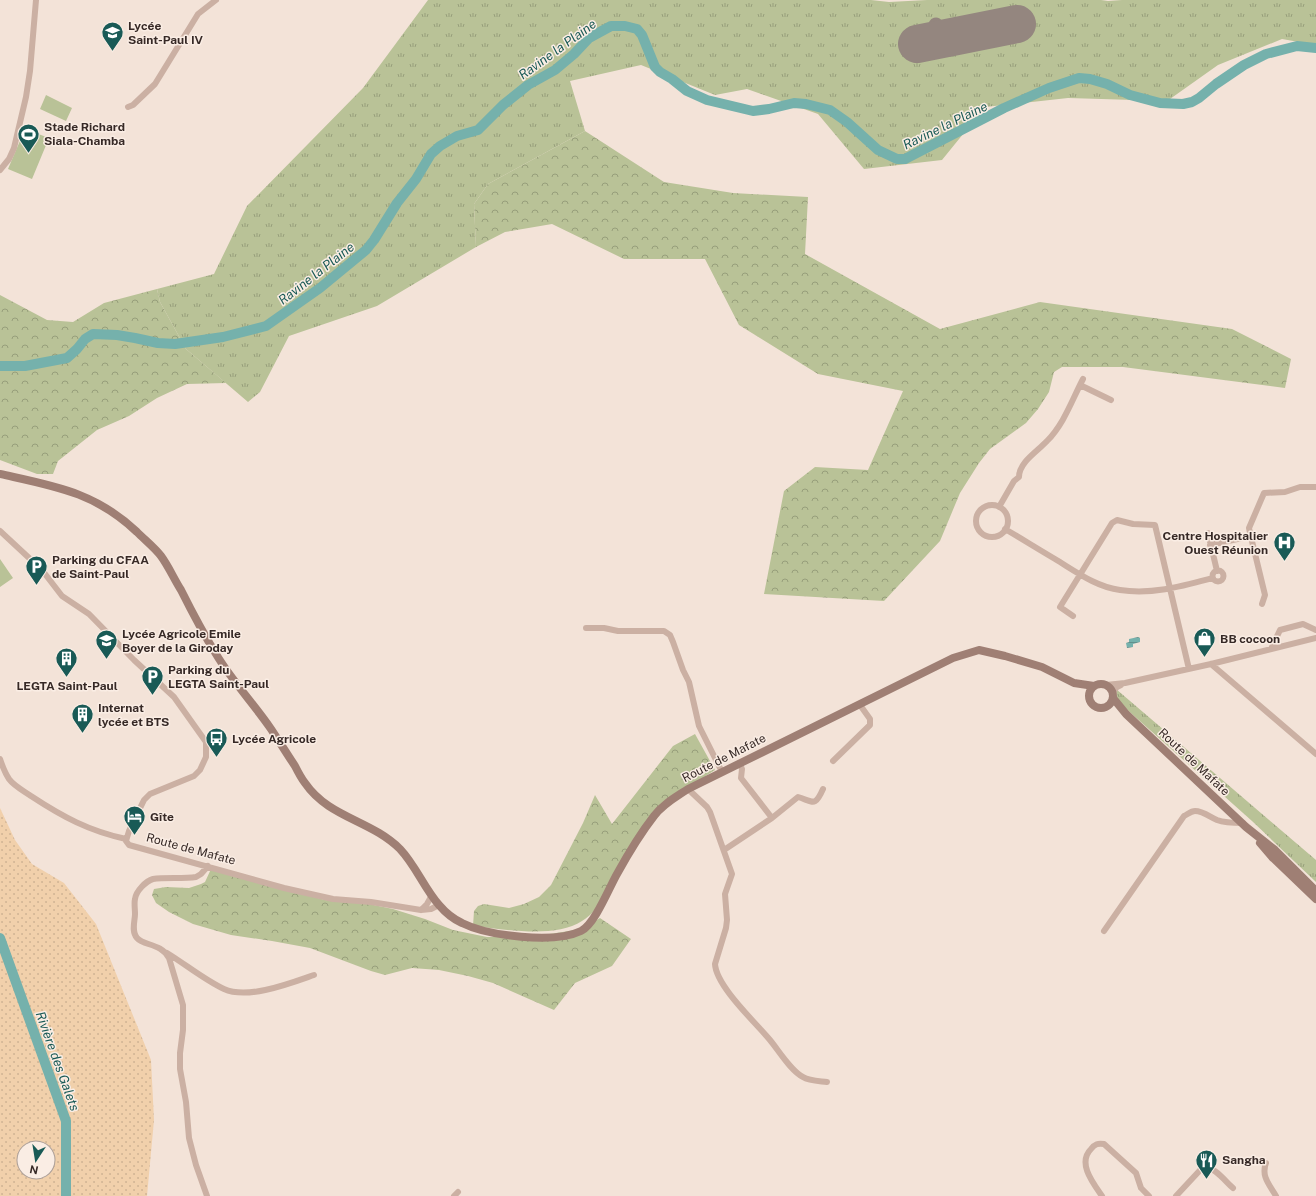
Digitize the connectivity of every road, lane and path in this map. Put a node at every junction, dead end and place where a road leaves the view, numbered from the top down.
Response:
1 (36, 0) edge
2 (216, 0) edge
3 (128, 107) dead end
4 (0, 170) edge
5 (1083, 379) dead end
6 (1080, 385) junction
7 (1111, 400) dead end
8 (0, 474) edge
9 (1316, 487) edge
10 (999, 506) junction
11 (1005, 529) junction
12 (0, 531) edge
13 (1208, 533) dead end
14 (1242, 538) dead end
15 (1210, 545) junction
16 (1216, 571) junction
17 (1080, 574) junction
18 (1213, 578) junction
19 (1170, 589) junction
20 (1262, 604) dead end
21 (1073, 616) dead end
22 (586, 628) dead end
23 (1316, 630) edge
24 (1316, 638) edge
25 (1271, 649) junction
26 (1211, 664) junction
27 (1189, 669) junction
28 (1074, 683) junction
29 (1125, 683) junction
30 (1106, 685) junction
31 (1094, 686) junction
32 (1113, 695) junction
33 (1089, 698) junction
34 (860, 705) junction
35 (1105, 708) junction
36 (1126, 714) junction
37 (1316, 754) edge
38 (0, 759) edge
39 (833, 761) dead end
40 (740, 764) junction
41 (722, 772) junction
42 (688, 789) junction
43 (823, 789) dead end
44 (772, 818) junction
45 (1245, 825) junction
46 (126, 839) junction
47 (724, 850) junction
48 (208, 866) junction
49 (1316, 891) edge
50 (432, 895) junction
51 (1316, 899) edge
52 (439, 905) junction
53 (421, 910) junction
54 (1104, 931) dead end
55 (166, 952) junction
56 (314, 975) dead end
57 (827, 1082) dead end
58 (1266, 1163) dead end
59 (1233, 1188) dead end
60 (207, 1196) edge
61 (1102, 1196) edge
62 (1149, 1196) edge
63 (1176, 1196) edge
64 (1276, 1196) edge

1 - 4 street
2 - 3 street
5 - 6 street
6 - 7 street
6 - 10 street
8 - 50 main road, Route de Mafate
9 - 20 street
10 - 11 street
10 - 11 street
11 - 17 street
12 - 46 street, Route de Mafate
13 - 15 street
14 - 15 street
15 - 16 street
16 - 18 street
16 - 18 street
17 - 19 street
17 - 19 street
17 - 21 street
18 - 19 street
19 - 27 street
22 - 41 street
23 - 25 street
24 - 25 street
25 - 26 street
26 - 27 street
26 - 37 street
27 - 29 street
28 - 31 main road, Route de Mafate
28 - 33 main road, Route de Mafate
28 - 34 main road, Route de Mafate
29 - 30 street
29 - 32 street
30 - 31 main road
30 - 32 main road
31 - 33 main road
32 - 35 main road
32 - 36 main road, Route de Mafate
33 - 35 main road
34 - 39 street
34 - 40 main road, Route de Mafate
35 - 36 main road, Route de Mafate
36 - 45 main road, Route de Mafate
38 - 46 street
40 - 41 main road, Route de Mafate
40 - 44 street
41 - 42 main road, Route de Mafate
42 - 47 street
42 - 52 main road, Route de Mafate
43 - 44 street
44 - 47 street
45 - 49 main road, Route de Mafate
45 - 51 main road, Route de Mafate
45 - 54 street
46 - 48 street, Route de Mafate
47 - 57 street
48 - 53 street, Route de Mafate
48 - 55 street
50 - 52 main road, Route de Mafate
50 - 53 street
52 - 53 street, Route de Mafate
55 - 56 street
55 - 60 street
58 - 64 street
59 - 63 street
61 - 62 street

